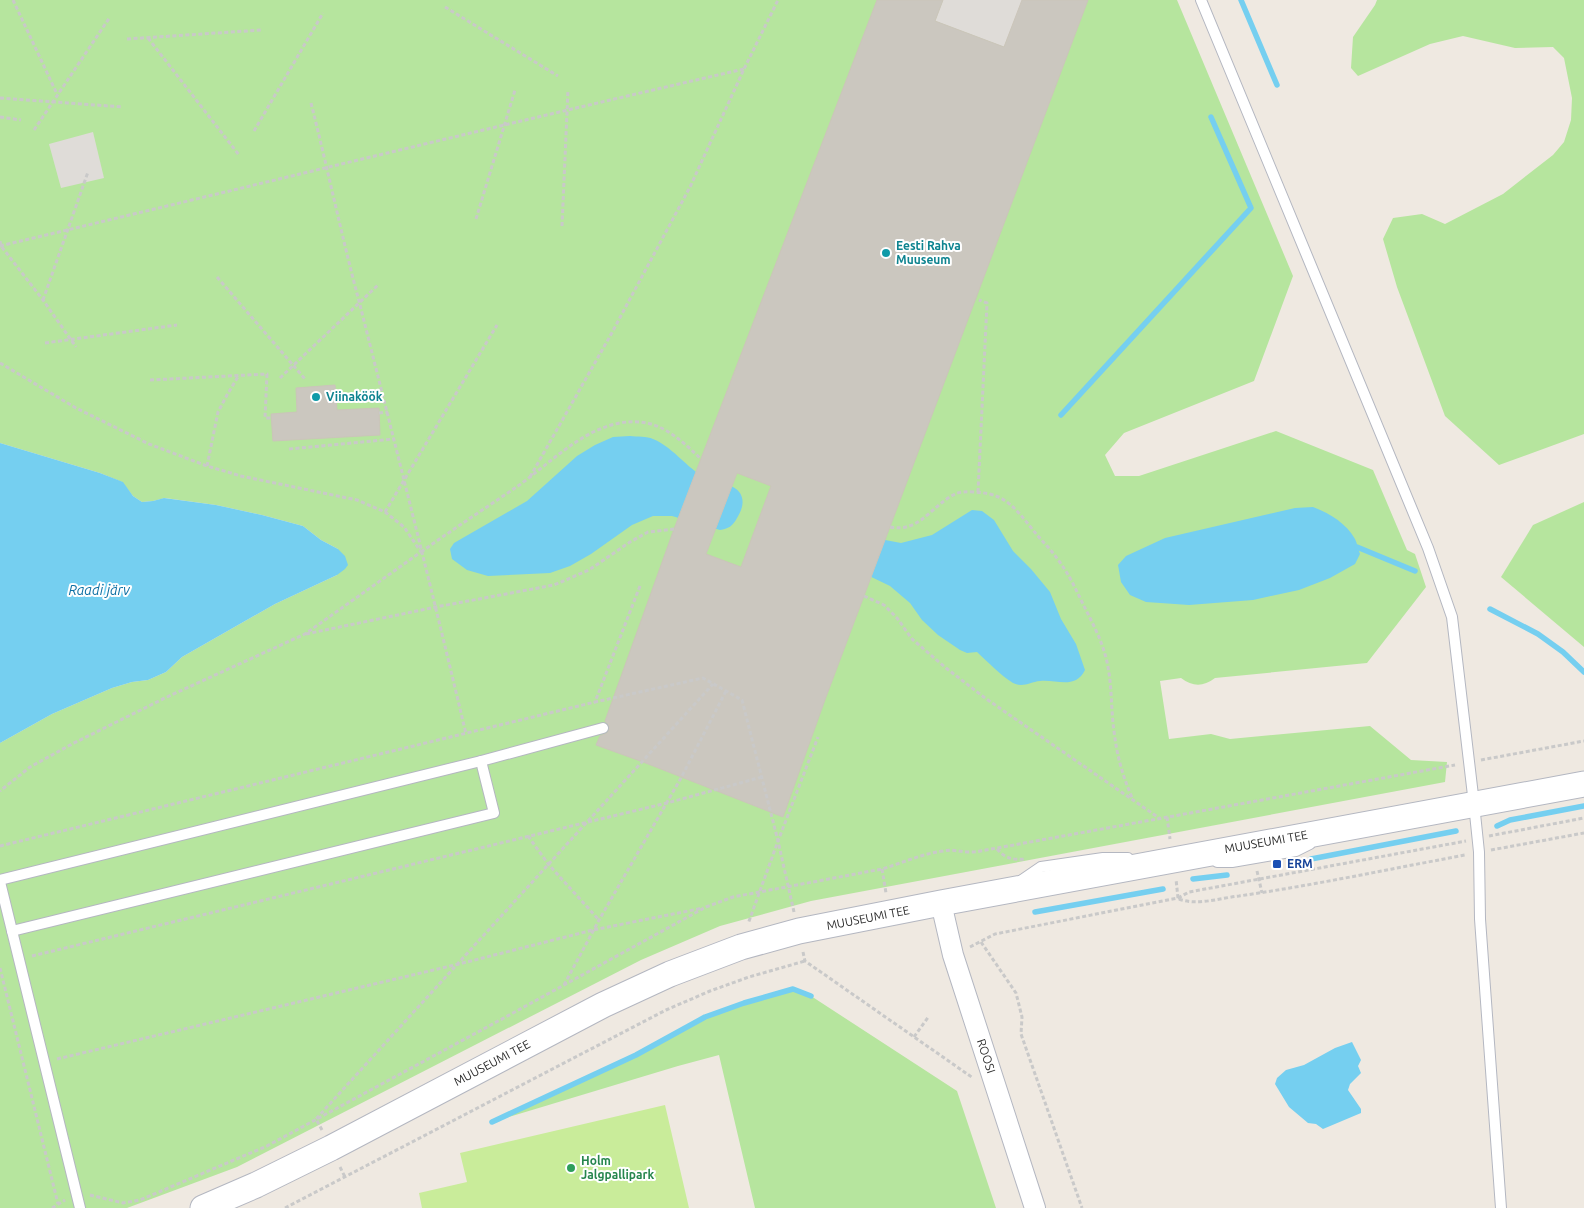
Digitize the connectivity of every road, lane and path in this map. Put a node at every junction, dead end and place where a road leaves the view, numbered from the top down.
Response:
1 (13, 0) edge
2 (778, 0) edge
3 (1201, 0) edge
4 (445, 7) dead end
5 (323, 13) dead end
6 (110, 18) dead end
7 (261, 30) dead end
8 (148, 38) junction
9 (127, 39) dead end
10 (744, 69) junction
11 (558, 76) dead end
12 (515, 90) dead end
13 (568, 90) dead end
14 (58, 94) junction
15 (0, 98) edge
16 (52, 102) junction
17 (311, 103) dead end
18 (123, 108) dead end
19 (567, 110) junction
20 (0, 117) edge
21 (20, 120) dead end
22 (505, 124) junction
23 (34, 130) dead end
24 (254, 131) dead end
25 (239, 155) dead end
26 (327, 167) junction
27 (88, 172) dead end
28 (476, 219) dead end
29 (562, 226) dead end
30 (66, 231) junction
31 (0, 241) edge
32 (1, 246) edge
33 (217, 277) dead end
34 (378, 285) dead end
35 (43, 300) junction
36 (979, 300) dead end
37 (359, 303) junction
38 (177, 325) dead end
39 (497, 325) dead end
40 (70, 340) junction
41 (45, 343) dead end
42 (76, 347) dead end
43 (0, 363) edge
44 (293, 366) junction
45 (239, 375) junction
46 (280, 378) dead end
47 (305, 379) dead end
48 (150, 380) dead end
49 (388, 412) junction
50 (379, 413) dead end
51 (272, 418) dead end
52 (358, 436) dead end
53 (394, 439) junction
54 (358, 442) junction
55 (289, 449) dead end
56 (701, 459) dead end
57 (207, 466) junction
58 (530, 477) junction
59 (405, 478) junction
60 (978, 492) junction
61 (384, 512) junction
62 (890, 527) dead end
63 (674, 529) dead end
64 (421, 552) junction
65 (640, 586) dead end
66 (864, 596) dead end
67 (436, 607) junction
68 (305, 634) junction
69 (713, 684) junction
70 (726, 691) junction
71 (595, 702) junction
72 (602, 728) dead end
73 (466, 734) junction
74 (818, 737) dead end
75 (1584, 741) edge
76 (481, 761) junction
77 (1469, 762) junction
78 (762, 777) junction
79 (1584, 784) edge
80 (0, 791) edge
81 (1133, 800) junction
82 (667, 803) junction
83 (1474, 804) junction
84 (1167, 817) junction
85 (1160, 818) junction
86 (1584, 818) edge
87 (588, 822) junction
88 (1584, 833) edge
89 (528, 836) junction
90 (1478, 838) junction
91 (778, 841) junction
92 (0, 846) edge
93 (1479, 852) junction
94 (1173, 860) junction
95 (549, 865) junction
96 (0, 881) edge
97 (788, 887) junction
98 (760, 892) junction
99 (1178, 898) junction
100 (941, 903) junction
101 (706, 907) junction
102 (794, 912) dead end
103 (599, 920) junction
104 (594, 930) junction
105 (12, 931) junction
106 (981, 942) junction
107 (740, 947) junction
108 (953, 955) junction
109 (19, 959) junction
110 (459, 964) junction
111 (0, 968) edge
112 (564, 985) junction
113 (929, 1016) dead end
114 (914, 1038) junction
115 (44, 1062) junction
116 (973, 1078) dead end
117 (316, 1119) junction
118 (89, 1195) dead end
119 (52, 1208) edge
120 (80, 1208) edge
121 (203, 1208) edge
122 (285, 1208) edge
123 (1035, 1208) edge
124 (1082, 1208) edge
125 (1501, 1208) edge

1 - 14 path
2 - 10 path
3 - 77 lane
4 - 11 path
5 - 24 path
6 - 14 path
7 - 8 path
8 - 9 path
8 - 25 path
10 - 19 path
10 - 58 path
12 - 22 path
13 - 19 path
14 - 16 path
15 - 16 path
16 - 18 path
16 - 23 path
17 - 26 path
19 - 22 path
19 - 29 path
20 - 21 path
22 - 26 path
22 - 28 path
26 - 30 path
26 - 37 path
27 - 30 path
30 - 32 path
30 - 35 path
31 - 32 path
32 - 35 path
33 - 44 path
34 - 37 path
35 - 40 path
36 - 60 path
37 - 44 path
37 - 49 path
38 - 40 path
39 - 59 path
40 - 41 path
40 - 42 path
43 - 57 path
44 - 46 path
44 - 47 path
45 - 48 path
45 - 51 path
45 - 57 path
49 - 50 path
49 - 53 path
52 - 54 path
53 - 54 path
53 - 59 path
54 - 55 path
56 - 58 path
57 - 61 path
58 - 64 path
59 - 61 path
59 - 64 path
60 - 62 path
60 - 81 path
61 - 64 path
63 - 67 path
64 - 67 path
64 - 68 path
65 - 71 path
66 - 81 path
67 - 68 path
67 - 73 path
68 - 80 path
69 - 70 path
69 - 71 path
69 - 87 path
70 - 78 path
70 - 82 path
71 - 73 path
72 - 76 lane
73 - 92 path
74 - 91 path
75 - 77 path
76 - 96 lane
76 - 105 lane
77 - 83 lane
77 - 84 path
78 - 82 path
78 - 91 path
79 - 83 street, MUUSEUMI TEE
81 - 85 path
82 - 87 path
82 - 103 path
83 - 90 lane
83 - 94 street, MUUSEUMI TEE
84 - 85 path
84 - 94 path
85 - 97 path
86 - 90 path
87 - 89 path
87 - 95 path
88 - 93 path
89 - 95 path
89 - 109 path
90 - 93 lane
90 - 99 path
91 - 97 path
91 - 98 path
93 - 99 path
93 - 125 lane
94 - 99 path
94 - 100 street, MUUSEUMI TEE
95 - 103 path
95 - 110 path
96 - 105 lane
97 - 98 path
97 - 102 path
98 - 101 path
98 - 107 path
99 - 106 path
100 - 107 street, MUUSEUMI TEE
100 - 108 street, ROOSI
101 - 104 path
101 - 112 path
103 - 104 path
104 - 110 path
104 - 112 path
105 - 109 lane
106 - 108 path
106 - 124 path
107 - 121 street, MUUSEUMI TEE
108 - 123 street, ROOSI
109 - 115 lane
110 - 115 path
110 - 117 path
111 - 119 path
112 - 117 path
113 - 114 path
114 - 116 path
114 - 122 path
115 - 120 lane
117 - 118 path

